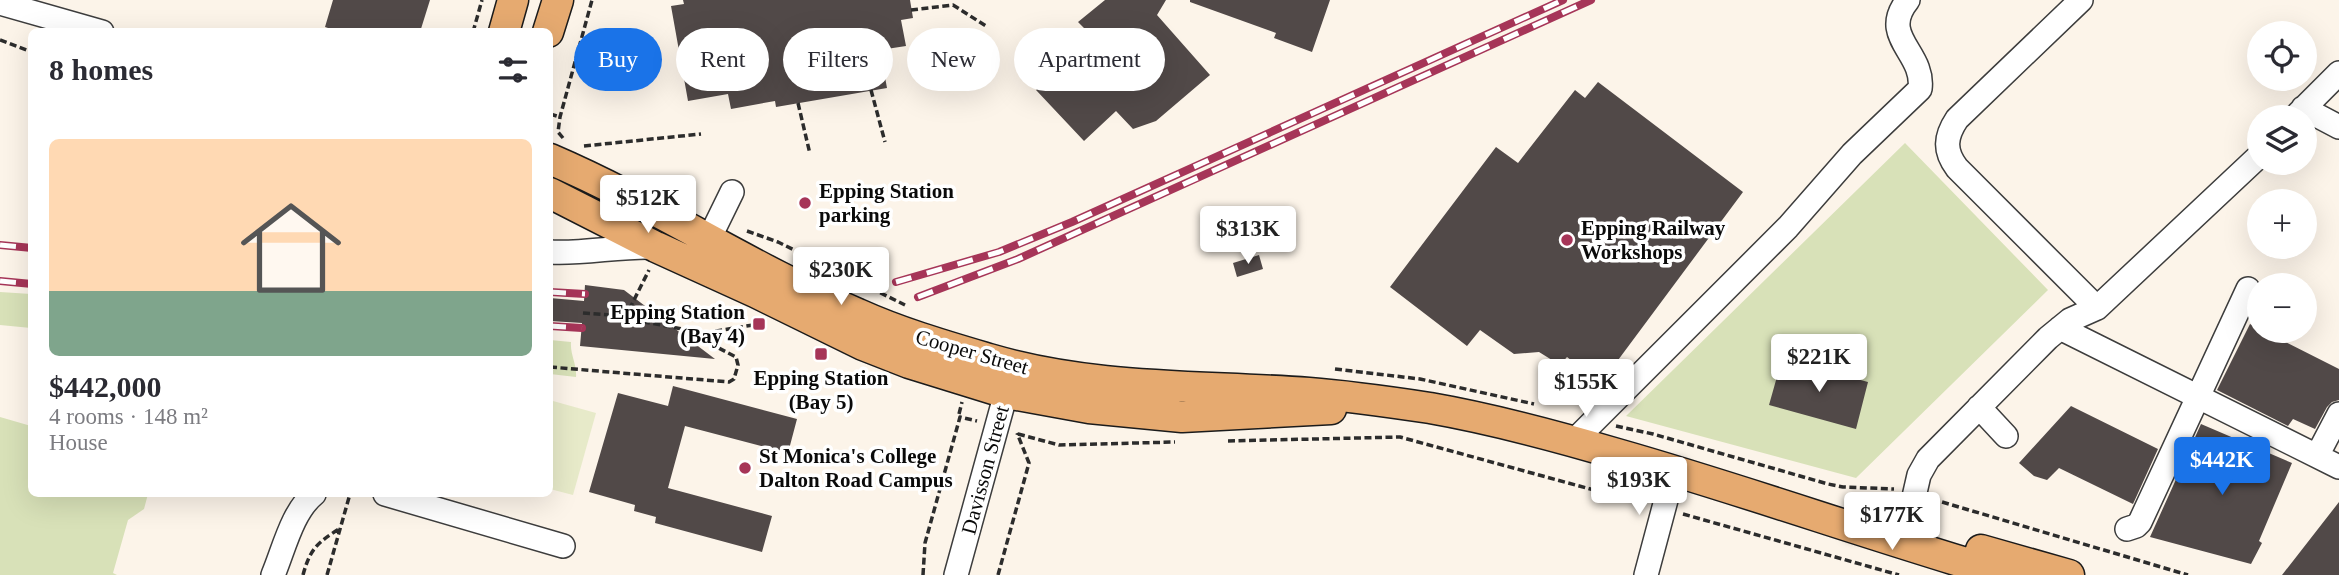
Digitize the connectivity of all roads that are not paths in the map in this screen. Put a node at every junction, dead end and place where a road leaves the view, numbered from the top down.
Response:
1 (513, 0) edge
2 (1908, 0) edge
3 (2081, 0) edge
4 (0, 3) edge
5 (572, 3) edge
6 (88, 28) edge
7 (505, 28) edge
8 (551, 28) edge
9 (2339, 73) edge
10 (2307, 105) edge
11 (2317, 119) edge
12 (2339, 127) edge
13 (554, 145) edge
14 (2247, 167) edge
15 (732, 192) dead end
16 (553, 195) edge
17 (709, 239) junction
18 (553, 252) edge
19 (652, 259) junction
20 (2247, 291) edge
21 (2097, 308) junction
22 (2060, 328) junction
23 (1010, 379) junction
24 (2199, 397) junction
25 (1979, 407) junction
26 (2339, 414) edge
27 (2006, 436) dead end
28 (1574, 441) junction
29 (2317, 456) junction
30 (2339, 467) edge
31 (1674, 471) junction
32 (310, 497) edge
33 (394, 497) edge
34 (2127, 529) dead end
35 (1905, 537) junction
36 (563, 546) dead end
37 (274, 575) edge
38 (956, 575) edge
39 (1646, 575) edge
40 (2006, 575) edge
41 (2069, 575) edge

1 - 7 main road
2 - 28 street
3 - 21 street
4 - 6 street
5 - 8 main road
9 - 10 street
11 - 12 street
13 - 17 main road, Cooper Street
14 - 21 street
15 - 17 street
16 - 19 main road, Cooper Street
17 - 23 main road, Cooper Street
18 - 19 street
19 - 23 main road, Cooper Street
20 - 24 street
21 - 22 street
22 - 24 street
22 - 25 street
23 - 28 main road, Cooper Street
23 - 38 street, Davisson Street
24 - 29 street
24 - 34 street
25 - 27 street
25 - 35 street
26 - 29 street
28 - 31 main road, Cooper Street
29 - 30 street
31 - 35 main road, Cooper Street
31 - 39 street
32 - 37 street
33 - 36 street
35 - 40 main road, Cooper Street
35 - 41 main road, Cooper Street

